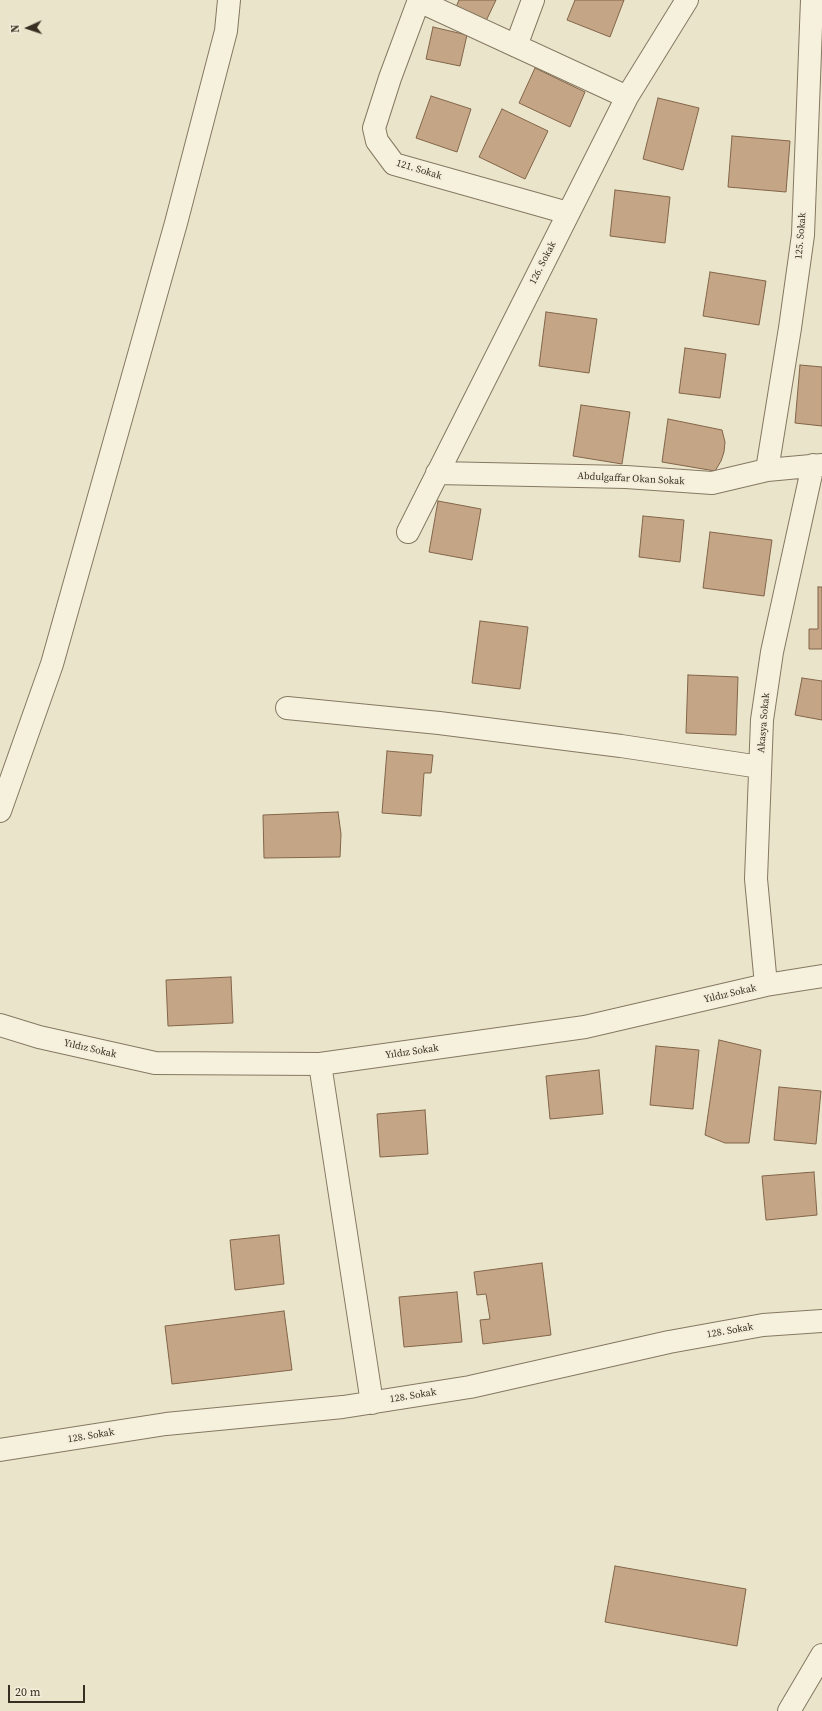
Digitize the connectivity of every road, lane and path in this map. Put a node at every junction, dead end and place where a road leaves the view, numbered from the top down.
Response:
1 (229, 0) edge
2 (533, 0) edge
3 (687, 0) edge
4 (812, 0) edge
5 (419, 1) edge
6 (516, 46) junction
7 (627, 97) junction
8 (568, 213) junction
9 (818, 465) edge
10 (768, 470) junction
11 (437, 474) junction
12 (408, 532) dead end
13 (287, 708) dead end
14 (760, 768) junction
15 (0, 811) edge
16 (822, 976) edge
17 (766, 985) junction
18 (0, 1025) edge
19 (320, 1064) junction
20 (822, 1321) edge
21 (372, 1403) junction
22 (0, 1450) edge
23 (822, 1655) edge
24 (789, 1711) edge

1 - 15 street
2 - 6 street
3 - 7 street, 126. Sokak
4 - 10 street, 125. Sokak
5 - 6 street
5 - 8 street, 121. Sokak
6 - 7 street
7 - 8 street, 126. Sokak
8 - 11 street, 126. Sokak
9 - 10 street, Abdulgaffar Okan Sokak
9 - 14 street, Akasya Sokak
10 - 11 street, Abdulgaffar Okan Sokak
11 - 12 street, 126. Sokak
13 - 14 street
14 - 17 street, Akasya Sokak
16 - 17 street, Yıldız Sokak
17 - 19 street, Yıldız Sokak
18 - 19 street, Yıldız Sokak
19 - 21 street
20 - 21 street, 128. Sokak
21 - 22 street, 128. Sokak
23 - 24 street

